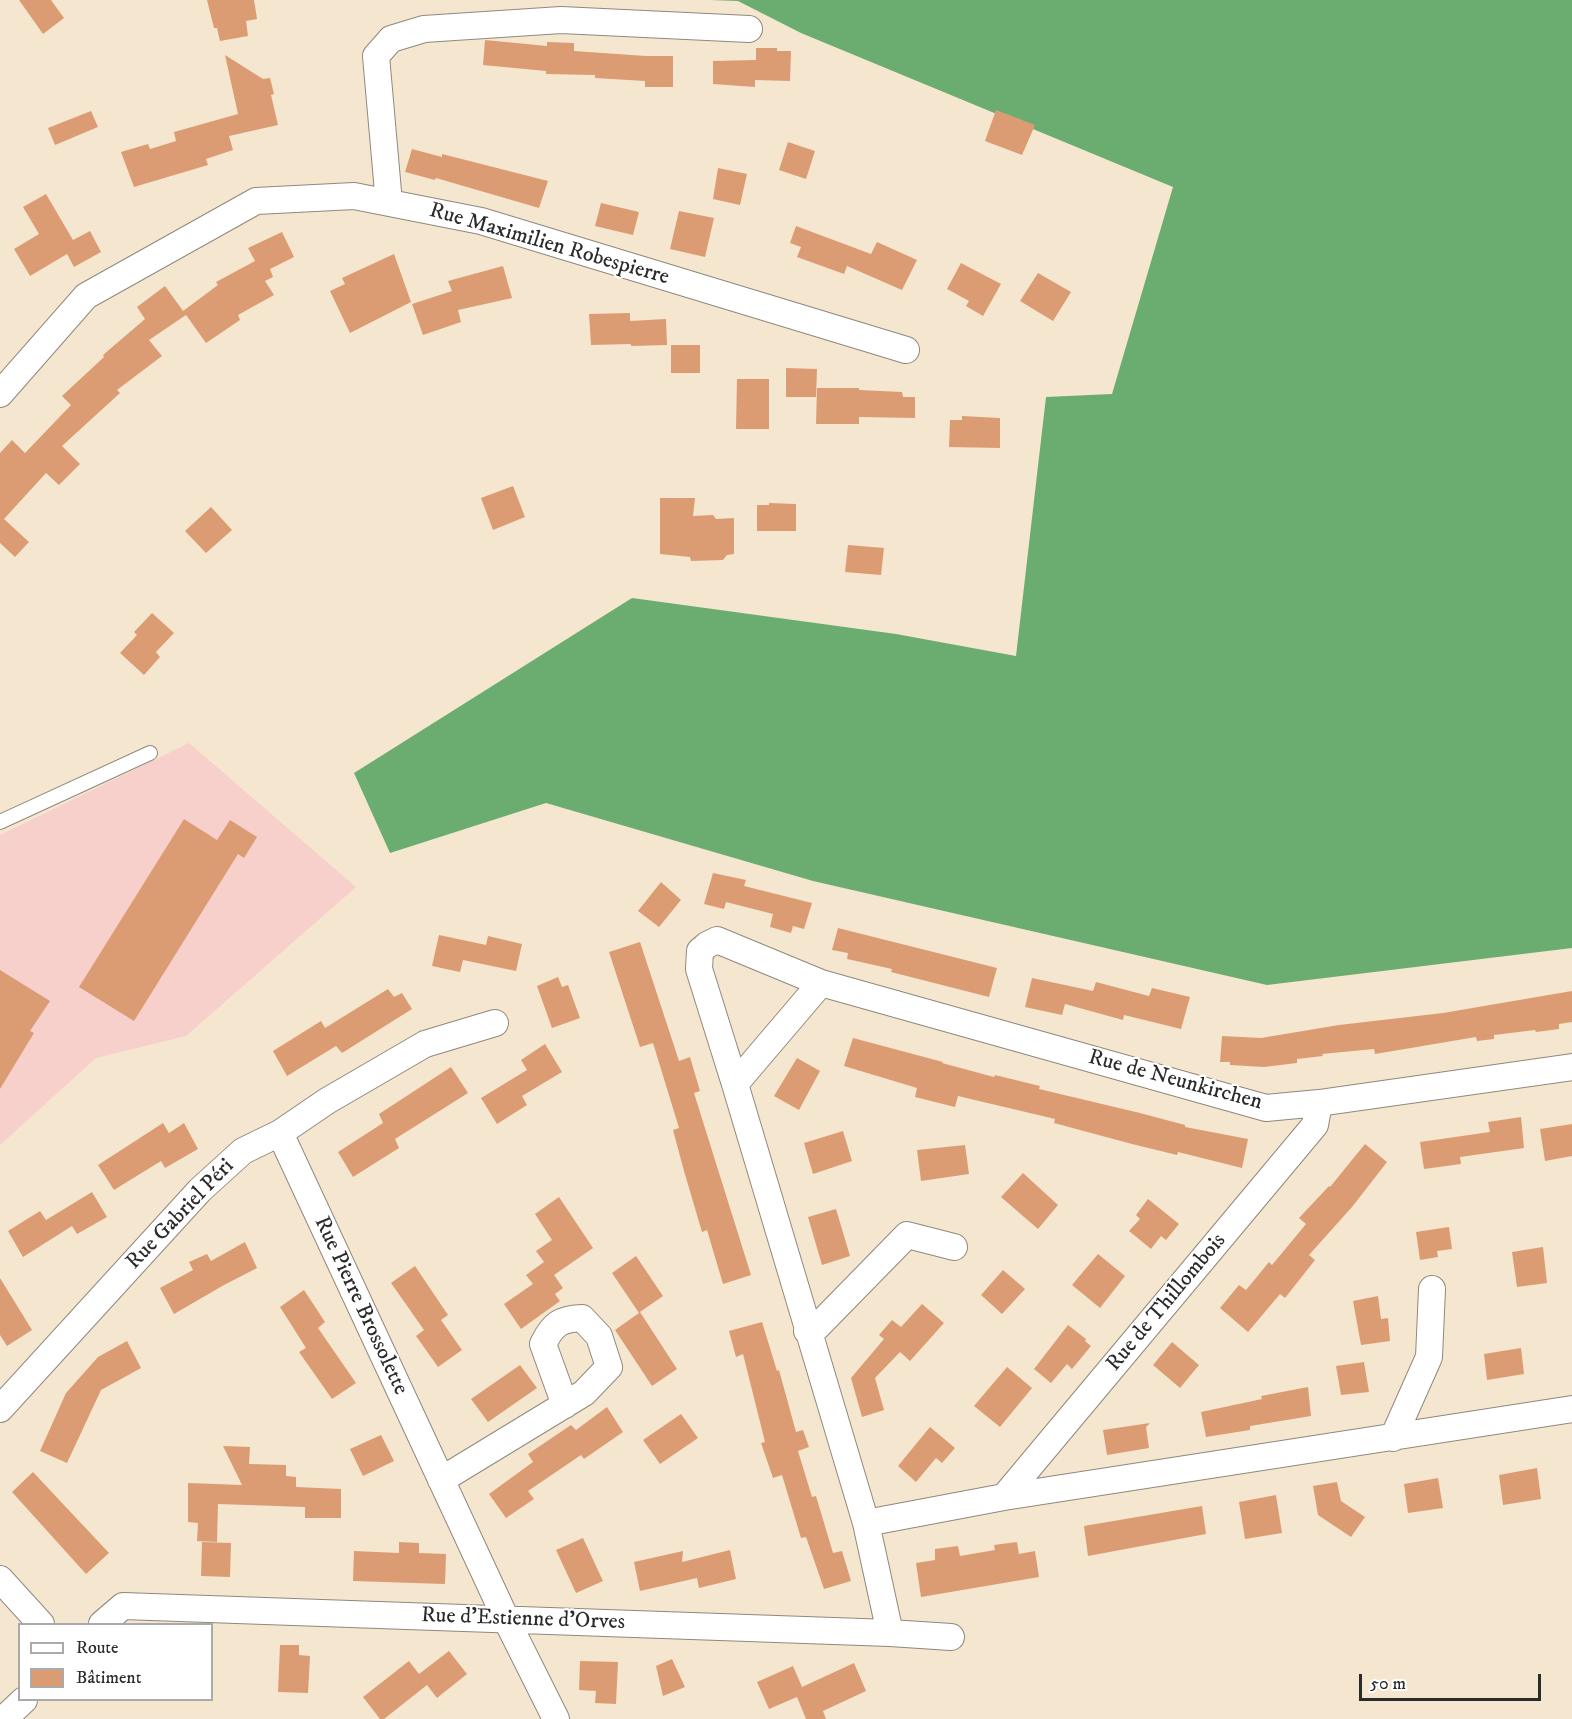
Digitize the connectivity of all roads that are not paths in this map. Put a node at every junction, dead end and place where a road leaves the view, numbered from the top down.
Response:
1 (749, 29) dead end
2 (389, 203) junction
3 (906, 350) dead end
4 (0, 393) edge
5 (150, 753) dead end
6 (0, 822) edge
7 (821, 983) junction
8 (495, 1023) dead end
9 (1572, 1067) edge
10 (735, 1083) junction
11 (1319, 1103) junction
12 (280, 1132) junction
13 (954, 1247) dead end
14 (1432, 1289) dead end
15 (807, 1331) junction
16 (565, 1405) dead end
17 (0, 1409) edge
18 (1572, 1409) edge
19 (1393, 1438) junction
20 (441, 1480) junction
21 (1004, 1497) junction
22 (866, 1523) junction
23 (0, 1579) edge
24 (506, 1619) junction
25 (40, 1623) edge
26 (103, 1623) edge
27 (890, 1633) junction
28 (951, 1637) dead end
29 (555, 1719) edge

1 - 2 street
2 - 3 street, Rue Maximilien Robespierre
2 - 4 street, Rue Maximilien Robespierre
5 - 6 lane
7 - 10 street
7 - 10 street, Rue de Neunkirchen
7 - 11 street, Rue de Neunkirchen
8 - 12 street, Rue Gabriel Péri
9 - 11 street, Rue de Neunkirchen
10 - 15 street, Rue de Neunkirchen
11 - 21 street, Rue de Thillombois
12 - 17 street, Rue Gabriel Péri
12 - 20 street, Rue Pierre Brossolette
13 - 15 street
14 - 19 street
15 - 22 street, Rue de Neunkirchen
16 - 20 street
18 - 19 street
19 - 21 street
20 - 24 street, Rue Pierre Brossolette
21 - 22 street
22 - 27 street, Rue de Neunkirchen
23 - 25 street
24 - 26 street, Rue d'Estienne d'Orves
24 - 27 street, Rue d'Estienne d'Orves
24 - 29 street, Rue Pierre Brossolette
27 - 28 street, Rue d'Estienne d'Orves

